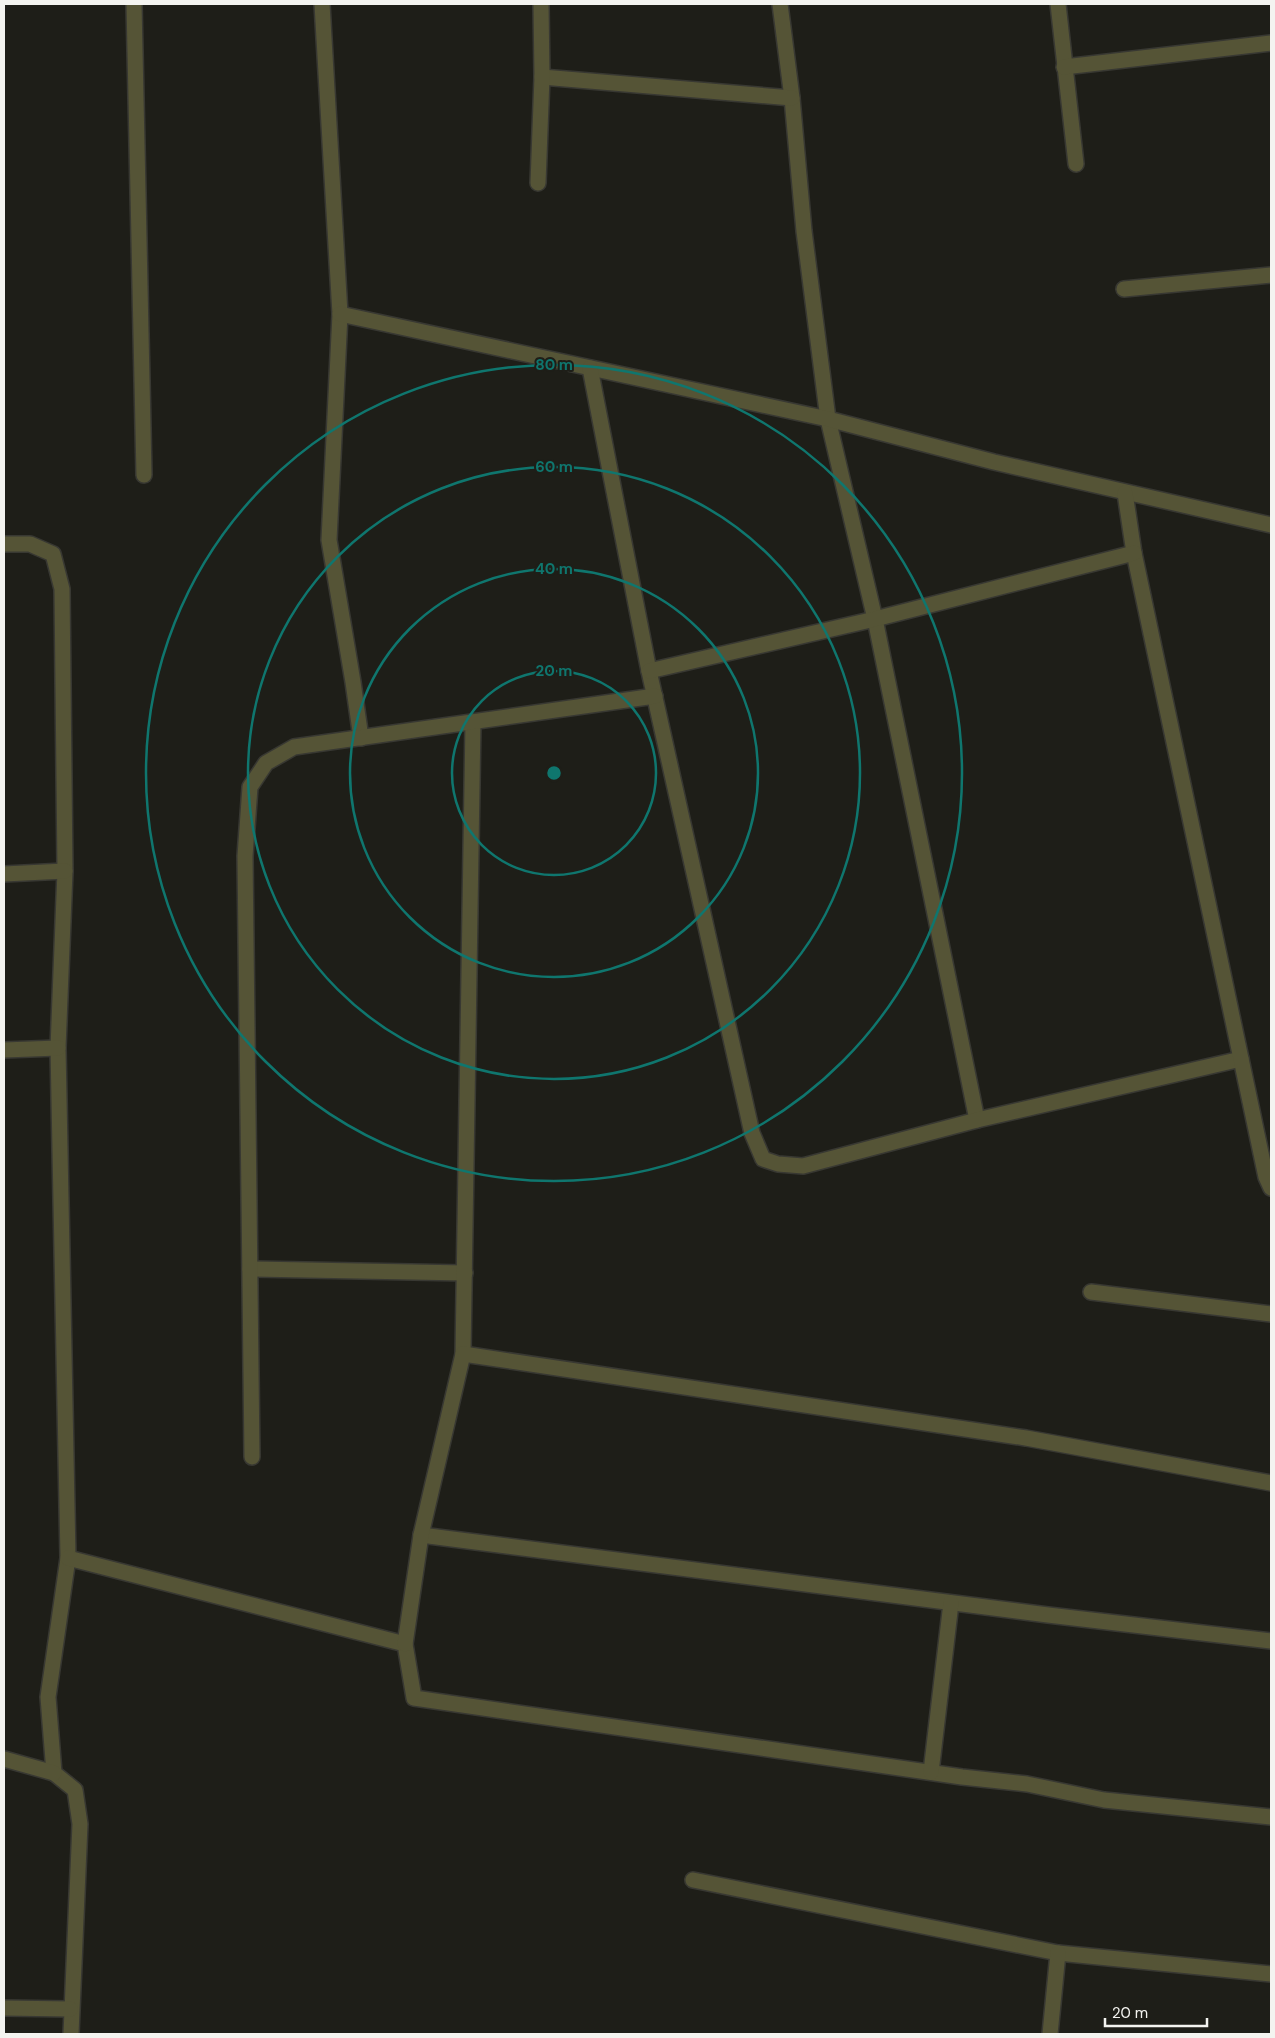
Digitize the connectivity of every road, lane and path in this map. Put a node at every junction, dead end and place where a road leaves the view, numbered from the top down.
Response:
1 (134, 4) edge
2 (322, 4) edge
3 (541, 4) edge
4 (780, 4) edge
5 (1058, 4) edge
6 (1271, 43) edge
7 (1064, 67) junction
8 (542, 77) junction
9 (792, 98) junction
10 (1076, 164) dead end
11 (538, 183) dead end
12 (1271, 275) edge
13 (1124, 289) dead end
14 (340, 314) junction
15 (590, 368) junction
16 (828, 418) junction
17 (144, 474) dead end
18 (1125, 493) junction
19 (1271, 525) edge
20 (4, 544) edge
21 (1134, 553) junction
22 (875, 619) junction
23 (649, 671) junction
24 (655, 696) junction
25 (473, 722) junction
26 (361, 738) junction
27 (65, 871) junction
28 (4, 874) edge
29 (58, 1048) junction
30 (4, 1050) edge
31 (1241, 1060) junction
32 (977, 1120) junction
33 (1271, 1188) edge
34 (250, 1270) junction
35 (464, 1273) junction
36 (1091, 1292) dead end
37 (1271, 1314) edge
38 (463, 1354) junction
39 (252, 1456) dead end
40 (1271, 1483) edge
41 (421, 1535) junction
42 (68, 1558) junction
43 (951, 1603) junction
44 (1271, 1641) edge
45 (404, 1644) junction
46 (4, 1759) edge
47 (931, 1772) junction
48 (54, 1773) junction
49 (1271, 1817) edge
50 (693, 1880) dead end
51 (1058, 1953) junction
52 (1271, 1974) edge
53 (4, 2008) edge
54 (70, 2009) junction
55 (70, 2034) edge
56 (1050, 2034) edge

1 - 17 street
2 - 14 street
3 - 8 street
4 - 9 street
5 - 7 street
6 - 7 street
7 - 10 street
8 - 9 street
8 - 11 street
9 - 16 street
12 - 13 street
14 - 15 street
14 - 26 street
15 - 16 street
15 - 23 street
16 - 18 street
16 - 22 street
18 - 19 street
18 - 21 street
20 - 27 street
21 - 22 street
21 - 31 street
22 - 23 street
22 - 32 street
23 - 24 street
24 - 25 street
24 - 32 street
25 - 26 street
25 - 35 street
26 - 34 street
27 - 28 street
27 - 29 street
29 - 30 street
29 - 42 street
31 - 32 street
31 - 33 street
34 - 35 street
34 - 39 street
35 - 38 street
36 - 37 street
38 - 40 street
38 - 41 street
41 - 43 street
41 - 45 street
42 - 45 street
42 - 48 street
43 - 44 street
43 - 47 street
45 - 47 street
46 - 48 street
47 - 49 street
48 - 54 street
50 - 51 street
51 - 52 street
51 - 56 street
53 - 54 street
54 - 55 street

